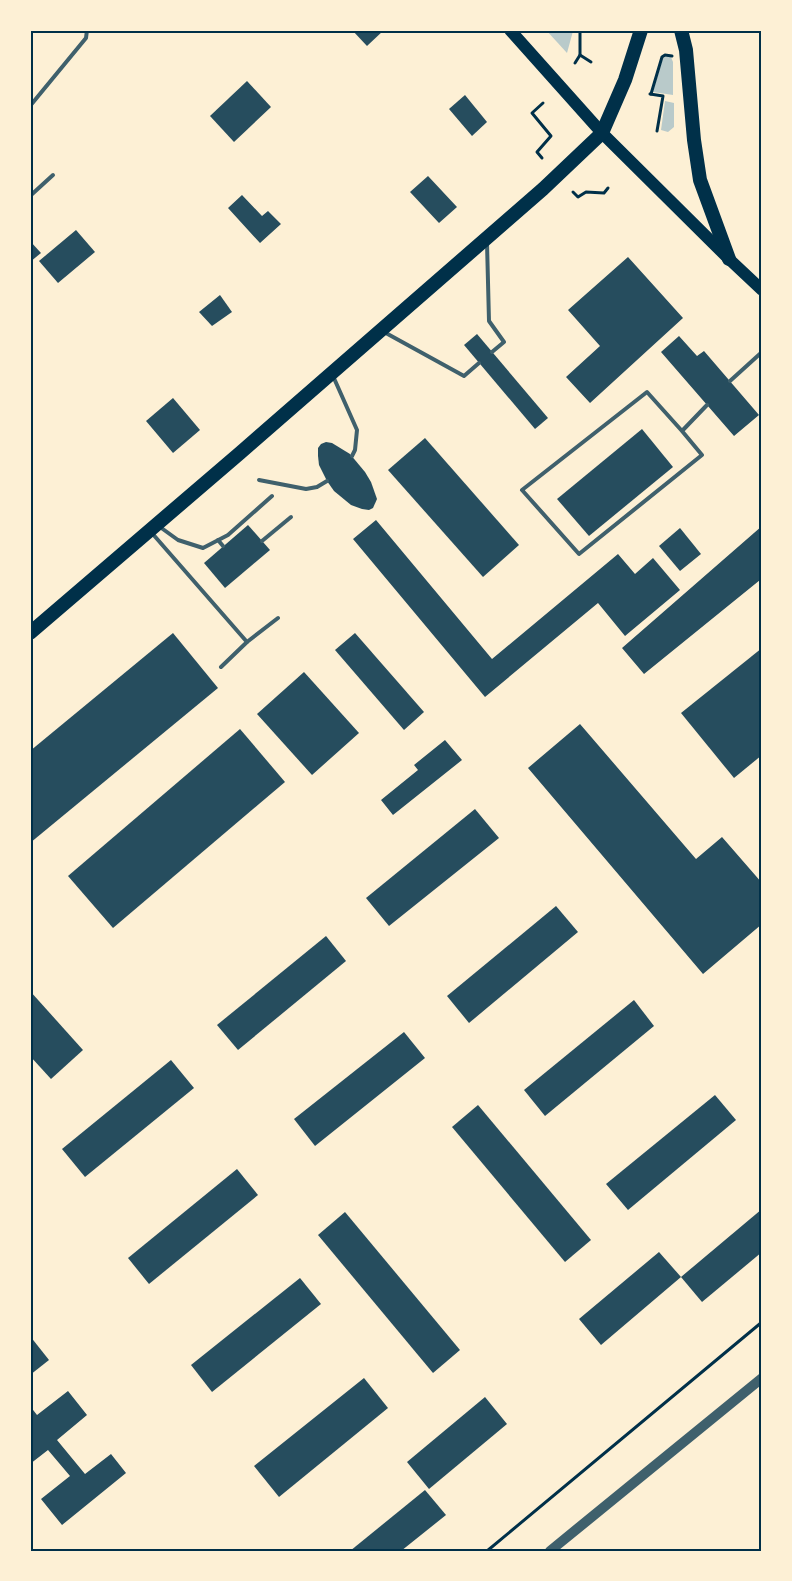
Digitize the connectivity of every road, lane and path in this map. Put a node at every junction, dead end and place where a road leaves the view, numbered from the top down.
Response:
1 (87, 30) edge
2 (510, 30) edge
3 (580, 30) edge
4 (641, 30) edge
5 (681, 30) edge
6 (580, 55) junction
7 (673, 56) dead end
8 (591, 62) dead end
9 (575, 63) dead end
10 (543, 103) dead end
11 (30, 106) edge
12 (657, 131) dead end
13 (602, 133) junction
14 (542, 158) dead end
15 (53, 175) dead end
16 (608, 188) dead end
17 (573, 192) dead end
18 (30, 196) edge
19 (487, 238) junction
20 (729, 259) junction
21 (762, 290) edge
22 (381, 330) junction
23 (492, 352) dead end
24 (762, 352) edge
25 (479, 363) dead end
26 (332, 373) junction
27 (730, 381) dead end
28 (707, 405) dead end
29 (682, 431) junction
30 (352, 456) dead end
31 (259, 480) dead end
32 (327, 481) dead end
33 (272, 496) dead end
34 (291, 518) dead end
35 (153, 528) junction
36 (218, 540) junction
37 (262, 541) dead end
38 (223, 546) dead end
39 (278, 618) dead end
40 (30, 633) edge
41 (247, 642) junction
42 (221, 667) dead end
43 (762, 1322) edge
44 (762, 1378) edge
45 (487, 1551) edge
46 (550, 1551) edge

1 - 11 lane
2 - 13 main road
3 - 6 path
4 - 13 main road
5 - 20 main road
6 - 8 path
6 - 9 path
7 - 12 path
10 - 14 path
13 - 19 main road
13 - 20 main road
15 - 18 lane
16 - 17 path
19 - 22 main road
19 - 23 lane
20 - 21 main road
22 - 25 lane
22 - 26 main road
24 - 27 lane
26 - 30 lane
26 - 35 main road
28 - 29 lane
29 - 29 lane
31 - 32 lane
33 - 36 lane
34 - 37 lane
35 - 36 lane
35 - 40 main road
35 - 41 lane
36 - 38 lane
39 - 41 lane
41 - 42 lane
43 - 45 path
44 - 46 street

